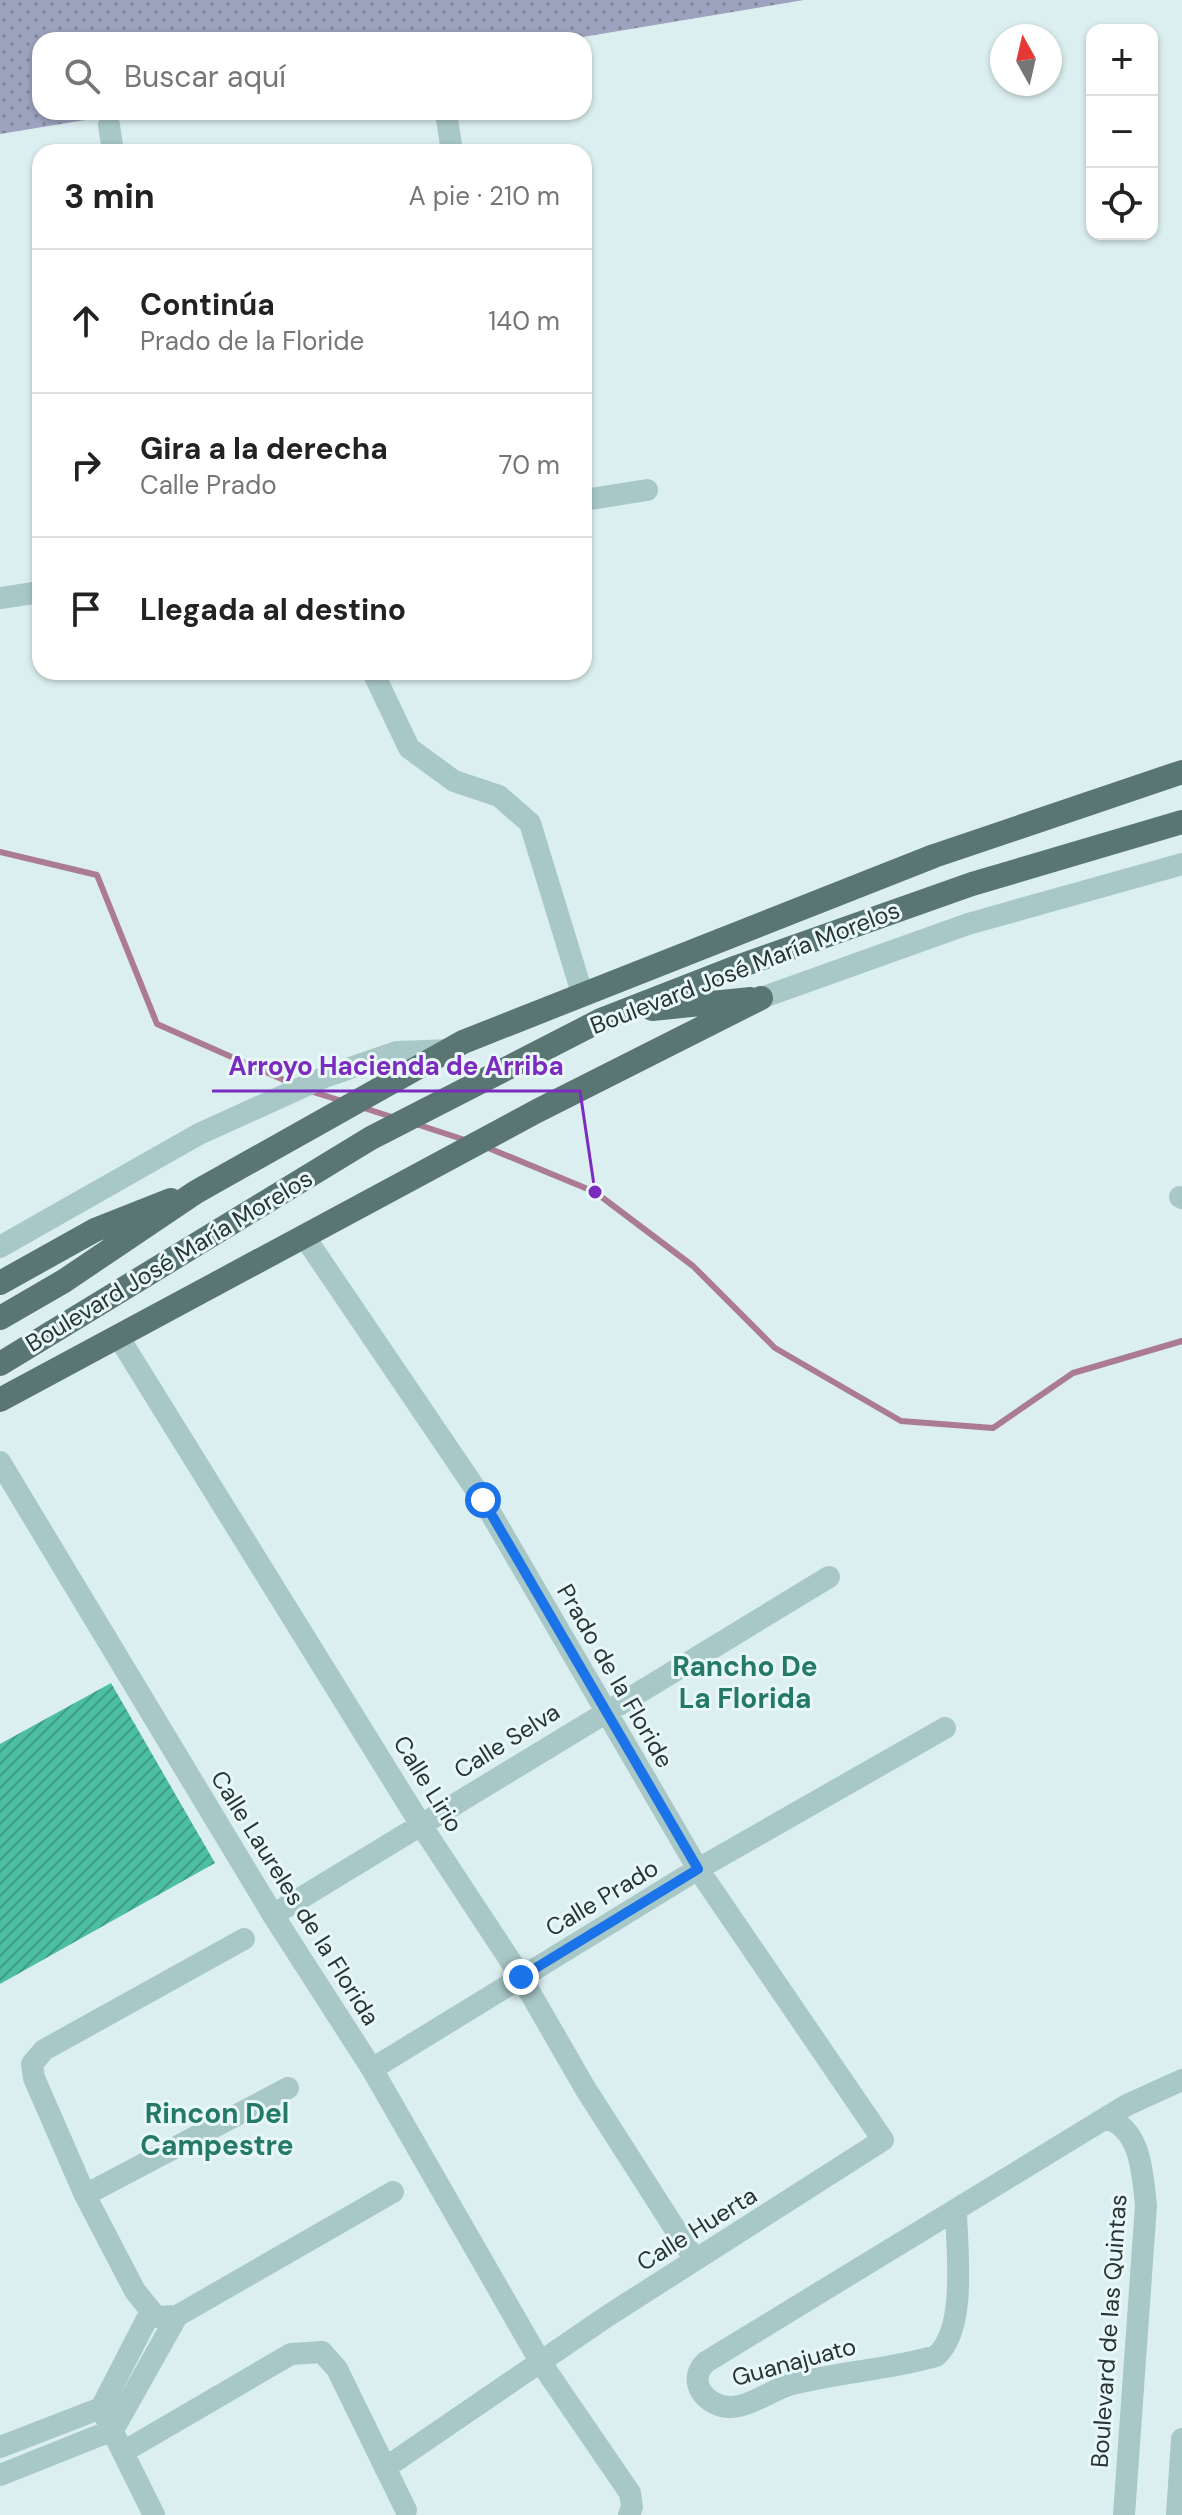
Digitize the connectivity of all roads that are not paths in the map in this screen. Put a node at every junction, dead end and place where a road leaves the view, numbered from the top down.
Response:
1 (447, 120) edge
2 (109, 125) dead end
3 (112, 144) edge
4 (451, 144) edge
5 (647, 490) dead end
6 (592, 499) edge
7 (32, 593) edge
8 (0, 598) edge
9 (377, 680) edge
10 (1182, 772) edge
11 (1182, 822) edge
12 (1182, 864) edge
13 (582, 993) junction
14 (761, 998) junction
15 (626, 1010) junction
16 (452, 1050) junction
17 (196, 1192) junction
18 (304, 1236) junction
19 (0, 1247) edge
20 (0, 1283) edge
21 (0, 1318) edge
22 (118, 1336) junction
23 (0, 1364) edge
24 (0, 1400) edge
25 (0, 1462) edge
26 (829, 1577) dead end
27 (605, 1711) junction
28 (945, 1728) dead end
29 (421, 1825) junction
30 (698, 1869) junction
31 (273, 1915) junction
32 (244, 1939) dead end
33 (521, 1977) junction
34 (372, 2069) junction
35 (1182, 2080) edge
36 (288, 2088) dead end
37 (1107, 2118) junction
38 (883, 2140) joint
39 (393, 2192) dead end
40 (85, 2195) junction
41 (956, 2212) junction
42 (695, 2260) junction
43 (150, 2313) junction
44 (177, 2316) junction
45 (541, 2363) junction
46 (101, 2408) junction
47 (113, 2430) junction
48 (1182, 2439) edge
49 (0, 2447) edge
50 (123, 2452) junction
51 (385, 2468) junction
52 (0, 2475) edge
53 (406, 2510) dead end
54 (154, 2515) edge
55 (629, 2515) edge
56 (1124, 2515) edge
57 (1177, 2515) edge

1 - 4 street
2 - 3 street
5 - 6 street
7 - 8 street
9 - 13 street
10 - 13 main road, Boulevard José María Morelos
11 - 15 main road, Boulevard José María Morelos
12 - 14 street, Boulevard José María Morelos
13 - 16 main road, Boulevard José María Morelos
14 - 15 main road
14 - 18 main road
15 - 23 main road, Boulevard José María Morelos
16 - 17 main road, Boulevard José María Morelos
16 - 19 street, Boulevard José María Morelos
17 - 20 main road
17 - 21 main road, Boulevard José María Morelos
18 - 22 main road
18 - 27 street, Prado de la Floride
22 - 24 main road
22 - 29 street, Calle Lirio
25 - 31 street, Calle Laureles de la Florida
26 - 27 street, Calle Selva
27 - 29 street, Calle Selva
27 - 30 street, Prado de la Floride
28 - 30 street, Calle Prado
29 - 31 street, Calle Selva
29 - 33 street, Calle Lirio
30 - 33 street, Calle Prado
30 - 38 street, Prado de la Floride
31 - 34 street, Calle Laureles de la Florida
32 - 40 street
33 - 34 street, Calle Prado
33 - 42 street, Calle Lirio
34 - 45 street, Calle Laureles de la Florida
35 - 37 street, Guanajuato
36 - 40 street
37 - 41 street, Guanajuato
37 - 56 street, Boulevard de las Quintas
38 - 42 street, Calle Huerta
39 - 44 street
40 - 43 street
41 - 41 street, Guanajuato
42 - 45 street, Calle Huerta
43 - 44 street
43 - 46 street
44 - 47 street
45 - 51 street, Calle Huerta
45 - 55 street, Calle Laureles de la Florida
46 - 47 street
46 - 49 street
47 - 50 street
47 - 52 street
48 - 57 street
50 - 51 street
50 - 54 street
51 - 53 street

